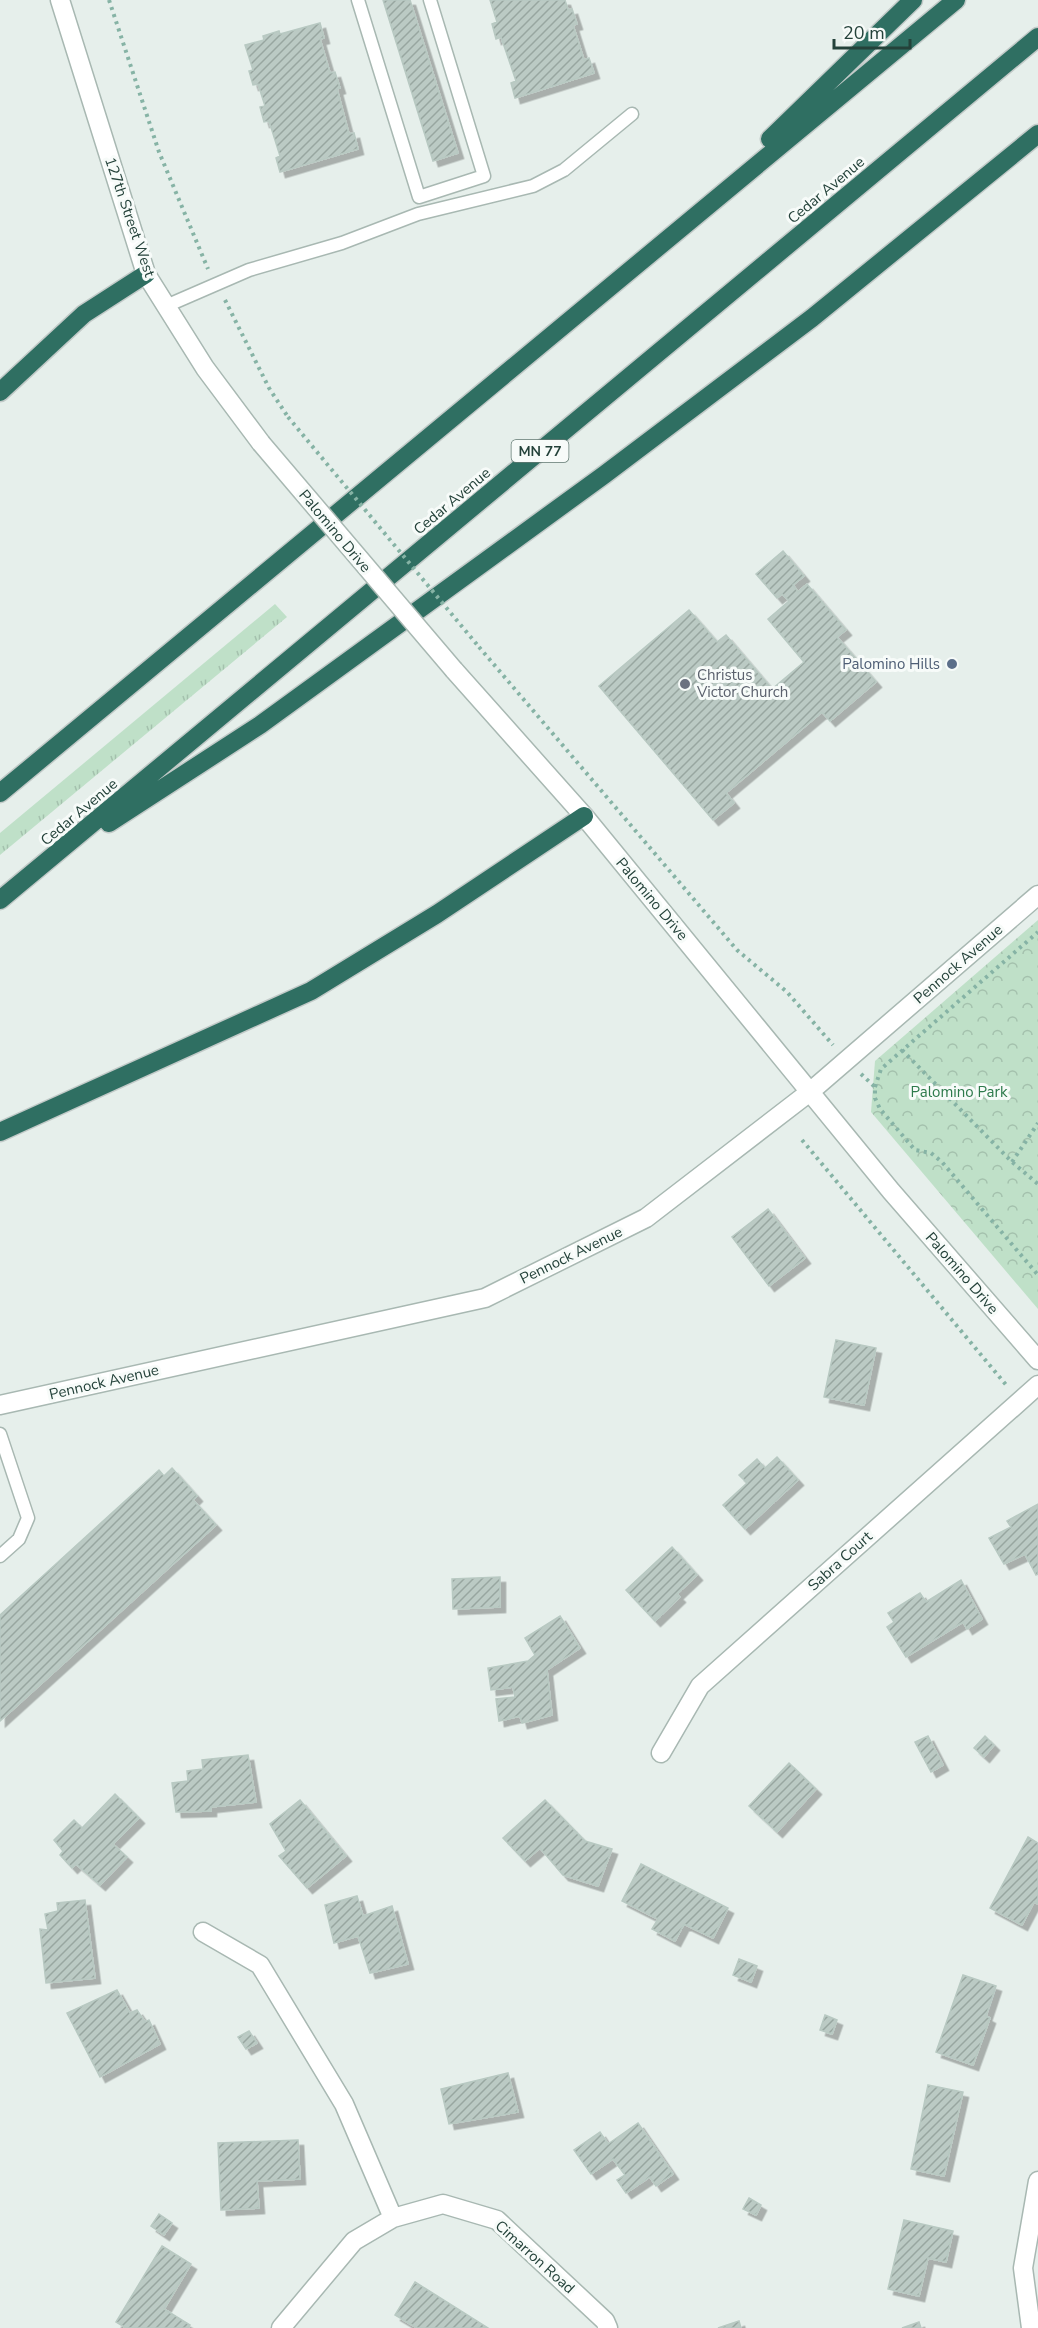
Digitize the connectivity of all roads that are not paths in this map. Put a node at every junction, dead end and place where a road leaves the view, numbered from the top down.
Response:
1 (60, 0) edge
2 (358, 0) edge
3 (430, 0) edge
4 (913, 0) edge
5 (956, 0) edge
6 (1038, 37) edge
7 (632, 114) dead end
8 (1038, 134) edge
9 (680, 228) junction
10 (146, 274) junction
11 (166, 306) junction
12 (0, 392) edge
13 (261, 443) joint
14 (0, 793) edge
15 (584, 816) junction
16 (42, 866) junction
17 (1038, 895) edge
18 (0, 900) edge
19 (811, 1091) junction
20 (0, 1132) edge
21 (1038, 1360) edge
22 (1038, 1385) edge
23 (0, 1405) edge
24 (0, 1434) edge
25 (0, 1556) edge
26 (661, 1753) dead end
27 (203, 1932) dead end
28 (1038, 2181) edge
29 (393, 2218) junction
30 (281, 2328) edge
31 (608, 2328) edge
32 (1031, 2328) edge

1 - 10 street, 127th Street West
2 - 3 lane
4 - 9 highway
5 - 9 highway
6 - 16 highway, Cedar Avenue / MN 77
7 - 11 lane
8 - 16 highway
9 - 14 highway
10 - 11 street, 127th Street West
10 - 12 highway
11 - 13 street, 127th Street West
13 - 15 street, Palomino Drive, bridge
15 - 19 street, Palomino Drive
15 - 20 highway
16 - 18 highway, Cedar Avenue / MN 77
17 - 19 street, Pennock Avenue
19 - 21 street, Palomino Drive
19 - 23 street, Pennock Avenue
22 - 26 street, Sabra Court
24 - 25 lane
27 - 29 street
28 - 32 street
29 - 30 street, Cimarron Road
29 - 31 street, Cimarron Road

